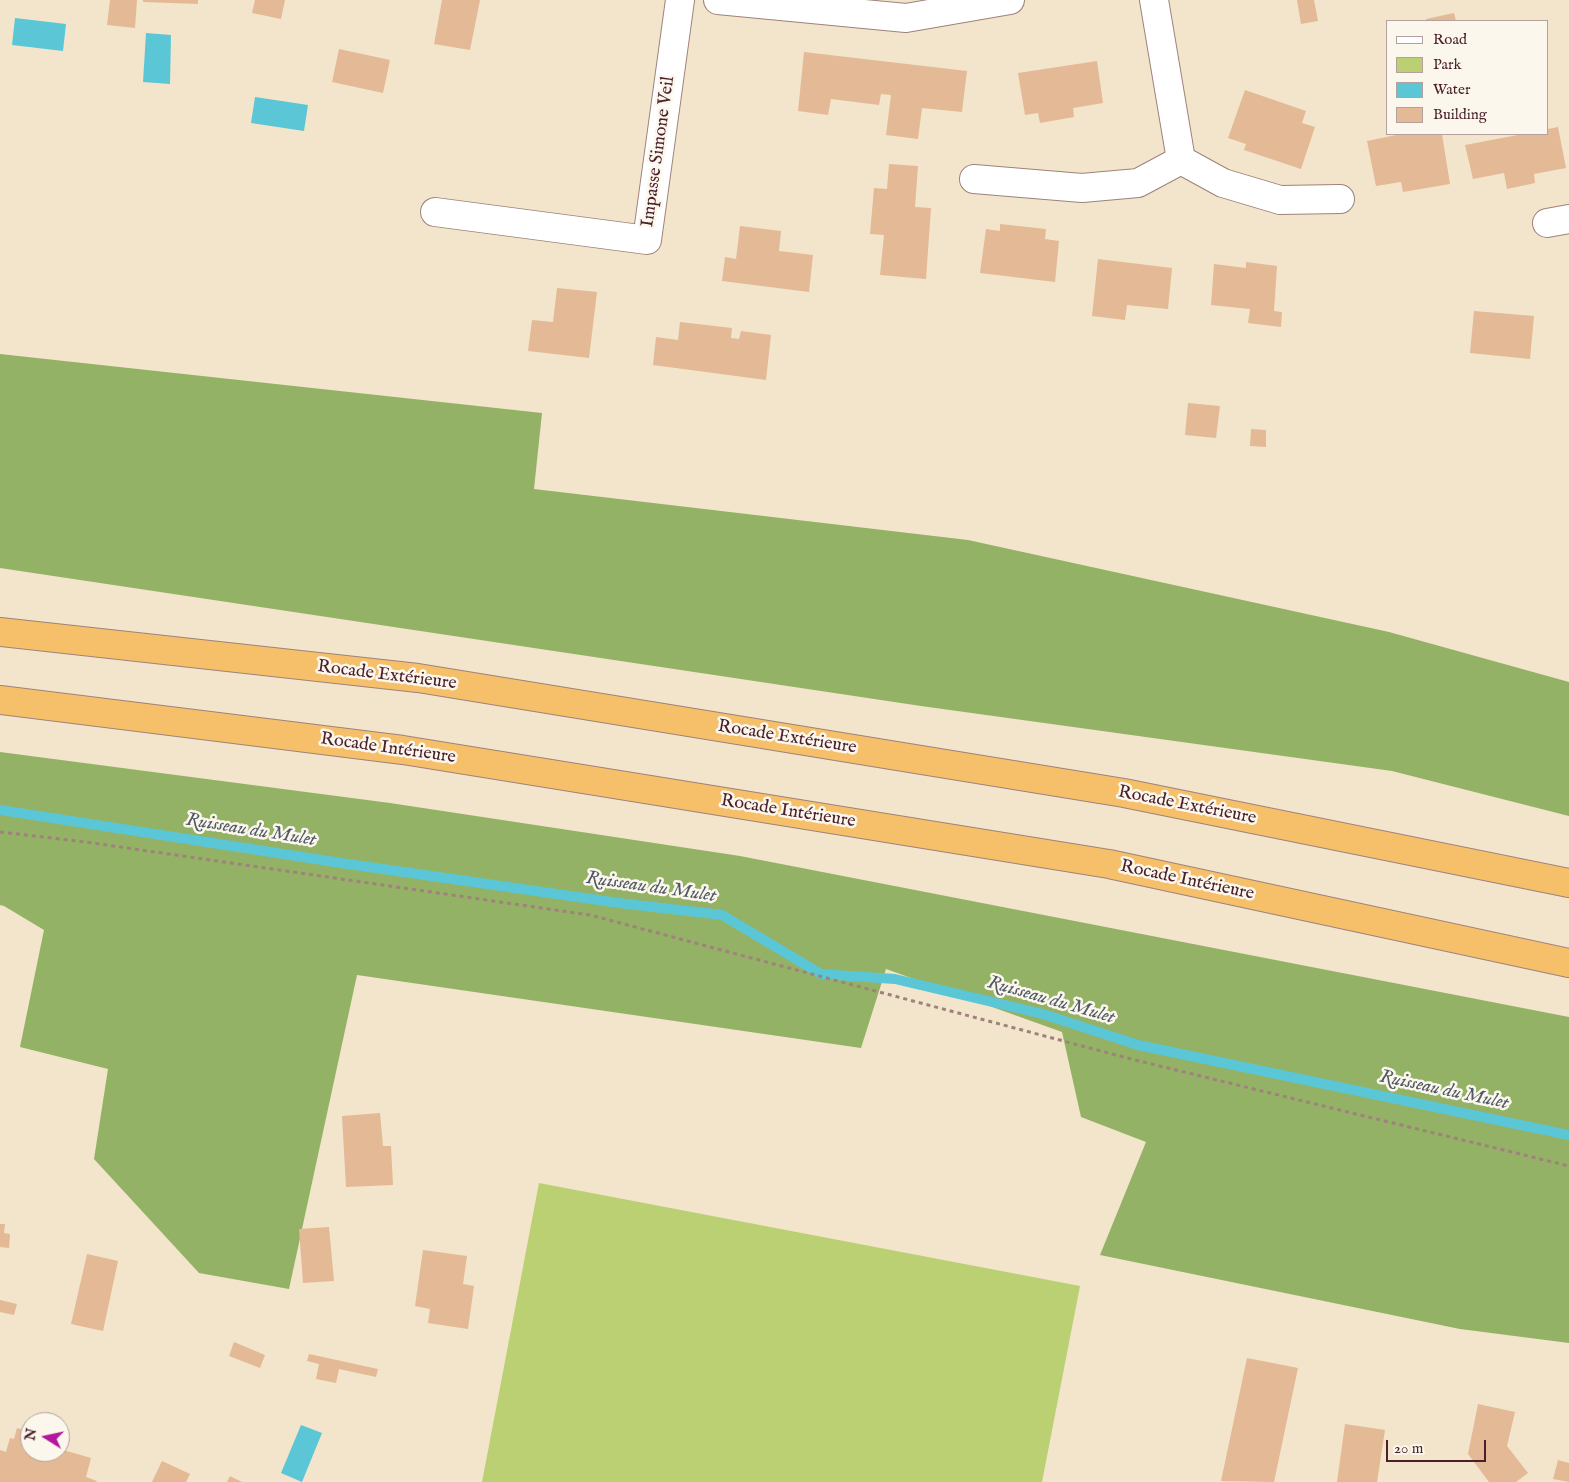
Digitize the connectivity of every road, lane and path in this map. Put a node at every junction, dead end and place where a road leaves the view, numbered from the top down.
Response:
1 (680, 0) edge
2 (718, 0) edge
3 (1010, 0) edge
4 (1154, 0) edge
5 (1181, 160) junction
6 (974, 179) dead end
7 (1340, 199) dead end
8 (434, 212) dead end
9 (0, 632) edge
10 (0, 700) edge
11 (0, 832) edge
12 (1569, 883) edge
13 (1569, 963) edge
14 (1569, 1166) edge

1 - 8 street, Impasse Simone Veil
2 - 3 street
4 - 5 street
5 - 6 street
5 - 7 street
9 - 12 highway, Rocade Extérieure
10 - 13 highway, Rocade Intérieure
11 - 14 path

